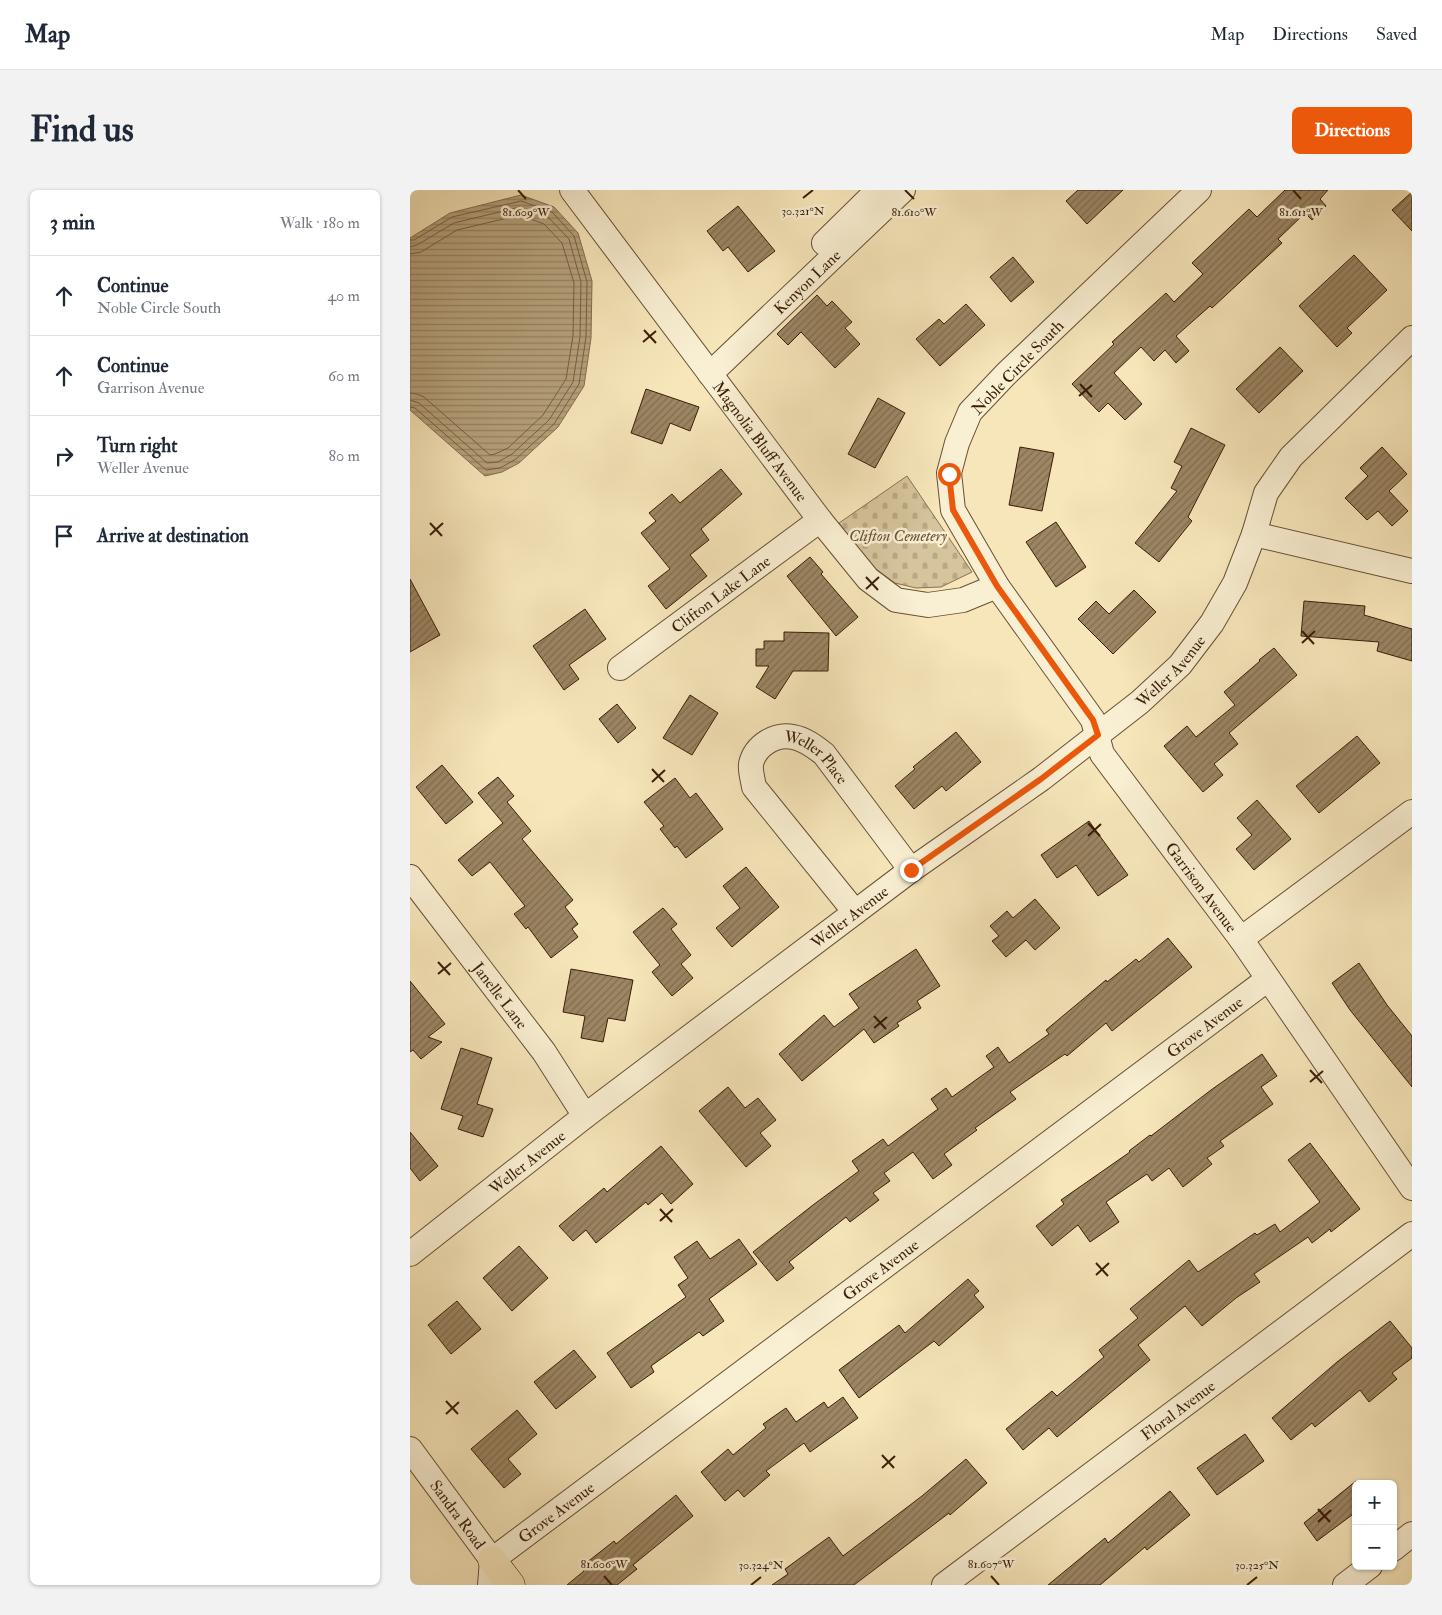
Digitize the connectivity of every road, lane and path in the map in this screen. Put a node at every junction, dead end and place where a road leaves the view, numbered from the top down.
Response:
1 (572, 190) edge
2 (878, 190) edge
3 (903, 190) edge
4 (1199, 190) edge
5 (1412, 338) edge
6 (706, 368) junction
7 (820, 520) junction
8 (1254, 534) junction
9 (1412, 572) edge
10 (997, 586) junction
11 (620, 668) dead end
12 (1098, 735) junction
13 (1412, 812) edge
14 (911, 870) junction
15 (410, 877) edge
16 (855, 912) junction
17 (1241, 939) junction
18 (1268, 979) junction
19 (585, 1116) junction
20 (1412, 1188) edge
21 (1412, 1234) edge
22 (410, 1254) edge
23 (410, 1449) edge
24 (1412, 1534) edge
25 (1397, 1545) edge
26 (1365, 1570) edge
27 (491, 1572) edge
28 (511, 1585) edge
29 (944, 1585) edge
30 (1345, 1585) edge

1 - 6 street, Magnolia Bluff Avenue
2 - 6 street
3 - 6 street, Kenyon Lane
4 - 10 street, Noble Circle South
5 - 8 street, Weller Avenue
6 - 7 street, Magnolia Bluff Avenue
7 - 10 street, Magnolia Bluff Avenue
7 - 11 street, Clifton Lake Lane
8 - 9 street
8 - 12 street, Weller Avenue
10 - 12 street, Garrison Avenue
12 - 14 street, Weller Avenue
12 - 17 street, Garrison Avenue
13 - 17 street
14 - 16 street, Weller Avenue
14 - 16 street, Weller Place
15 - 19 street, Janelle Lane
16 - 19 street, Weller Avenue
17 - 18 street, Garrison Avenue
18 - 20 street, Garrison Avenue
18 - 27 street, Grove Avenue
19 - 22 street, Weller Avenue
21 - 29 street, Floral Avenue
23 - 27 street, Sandra Road
24 - 25 street
26 - 30 street
27 - 28 main road

